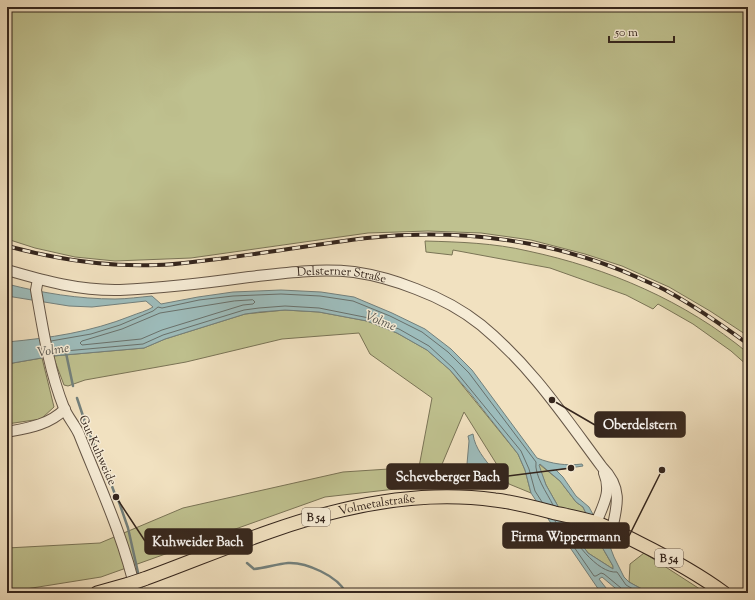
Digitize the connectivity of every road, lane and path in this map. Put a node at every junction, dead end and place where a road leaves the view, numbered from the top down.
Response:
1 (7, 270) edge
2 (38, 280) junction
3 (65, 409) junction
4 (7, 432) edge
5 (602, 467) junction
6 (596, 523) junction
7 (612, 529) junction
8 (132, 588) edge
9 (98, 593) edge
10 (724, 593) edge

1 - 2 street, Delsterner Straße
2 - 3 street, Gut Kuhweide
2 - 5 street, Delsterner Straße
3 - 4 street
3 - 8 street, Gut Kuhweide
5 - 6 street, Delsterner Straße
5 - 7 street, Delsterner Straße
6 - 7 main road, B 54
6 - 8 main road, Volmetalstraße / B 54, bridge
7 - 10 main road, B 54
8 - 9 main road, Volmetalstraße / B 54

